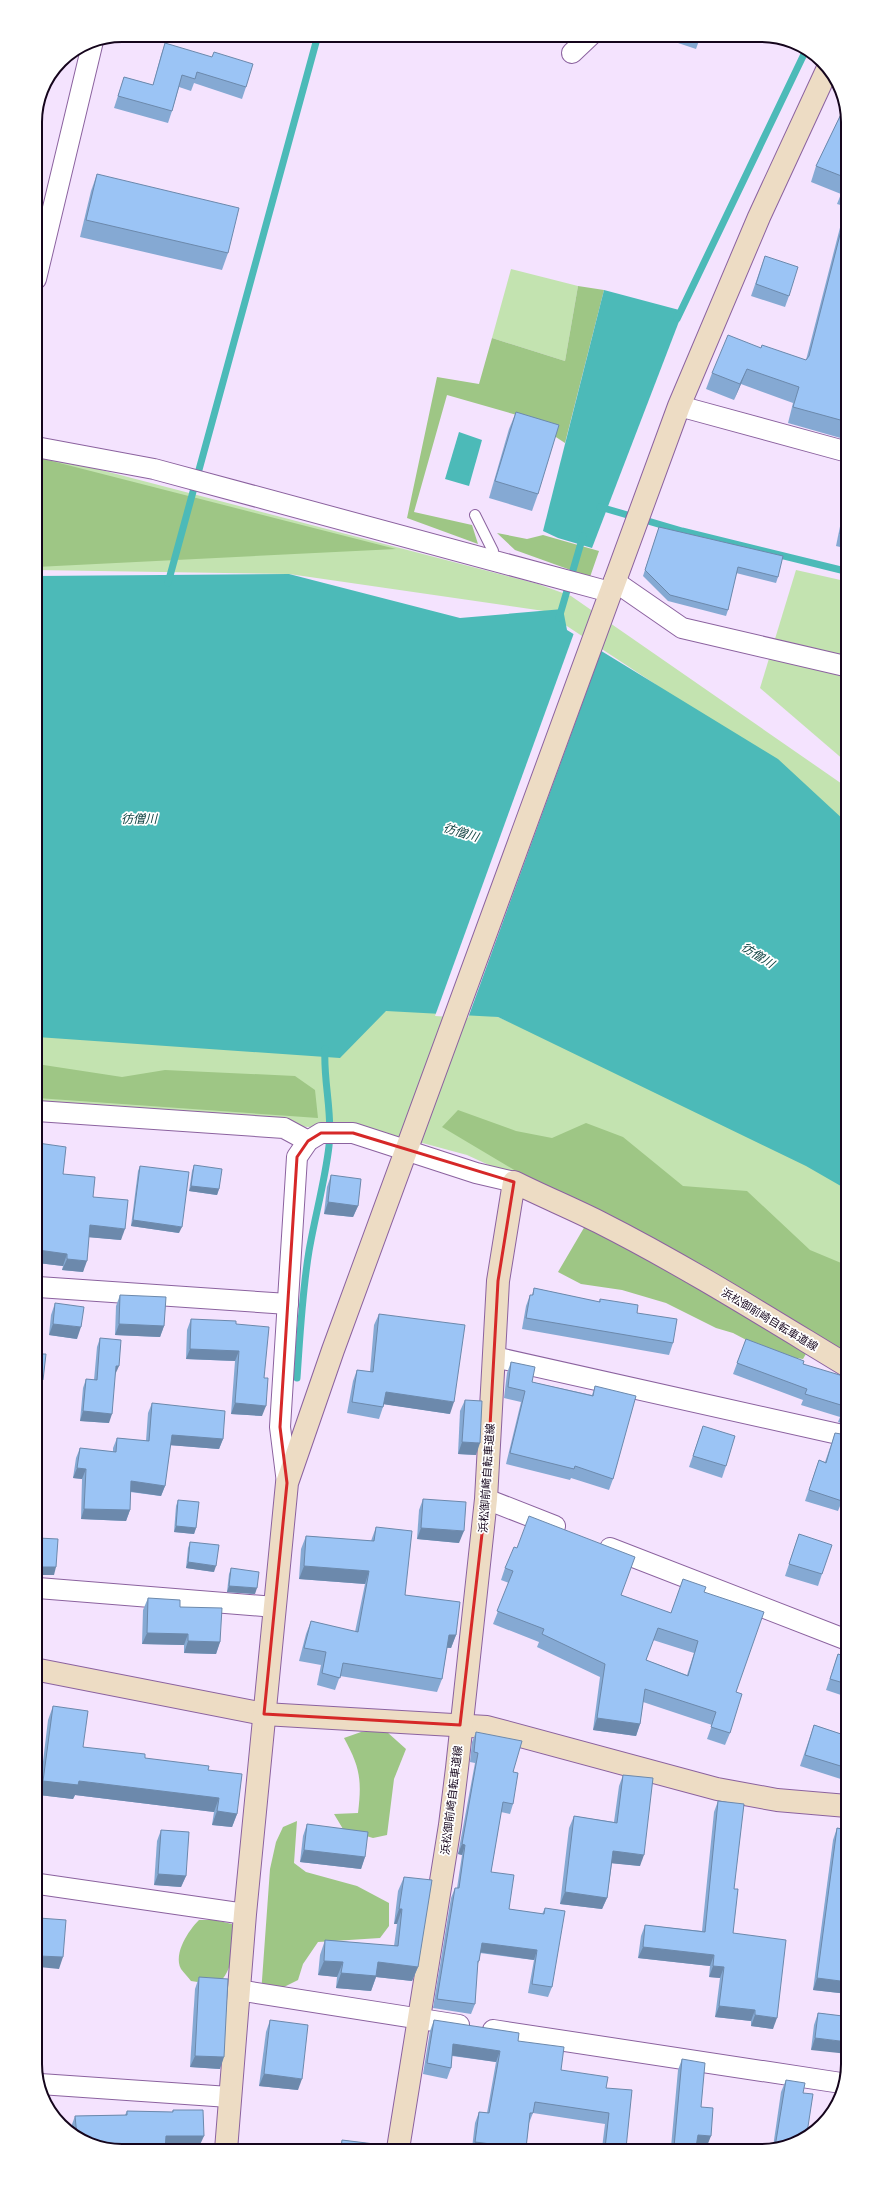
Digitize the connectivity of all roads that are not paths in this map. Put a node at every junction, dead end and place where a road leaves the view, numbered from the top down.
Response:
1 (584, 42) edge
2 (90, 48) edge
3 (572, 54) dead end
4 (824, 74) edge
5 (42, 254) edge
6 (679, 406) junction
7 (42, 447) edge
8 (841, 450) edge
9 (475, 515) dead end
10 (491, 559) junction
11 (609, 593) junction
12 (841, 665) edge
13 (42, 1111) edge
14 (308, 1141) junction
15 (410, 1143) junction
16 (514, 1182) junction
17 (42, 1288) edge
18 (288, 1304) junction
19 (494, 1357) junction
20 (841, 1362) edge
21 (841, 1435) edge
22 (287, 1483) junction
23 (486, 1499) junction
24 (574, 1534) edge
25 (596, 1543) edge
26 (42, 1588) edge
27 (275, 1607) junction
28 (841, 1638) edge
29 (42, 1671) edge
30 (264, 1714) junction
31 (460, 1725) junction
32 (841, 1805) edge
33 (42, 1884) edge
34 (245, 1914) junction
35 (238, 1990) junction
36 (419, 2019) junction
37 (838, 2083) edge
38 (45, 2084) edge
39 (230, 2097) junction
40 (226, 2144) edge
41 (399, 2144) edge

1 - 3 street
2 - 5 street
4 - 6 street
6 - 8 street
6 - 11 street
7 - 10 street
9 - 10 lane
10 - 11 street
11 - 12 street
11 - 15 street
13 - 14 street
14 - 15 street
14 - 18 street
15 - 16 street
15 - 22 street
16 - 19 street, 浜松御前崎自転車道線
16 - 20 street, 浜松御前崎自転車道線
17 - 18 street
18 - 22 street
19 - 21 street
19 - 23 street, 浜松御前崎自転車道線
22 - 27 street
23 - 24 street
23 - 31 street, 浜松御前崎自転車道線
25 - 28 street
26 - 27 street
27 - 30 street
29 - 30 street
30 - 31 street
30 - 34 street
31 - 32 street
31 - 36 street, 浜松御前崎自転車道線
33 - 34 street
34 - 35 street
35 - 36 street
35 - 39 street
36 - 37 street
36 - 41 street, 浜松御前崎自転車道線
38 - 39 street
39 - 40 street

